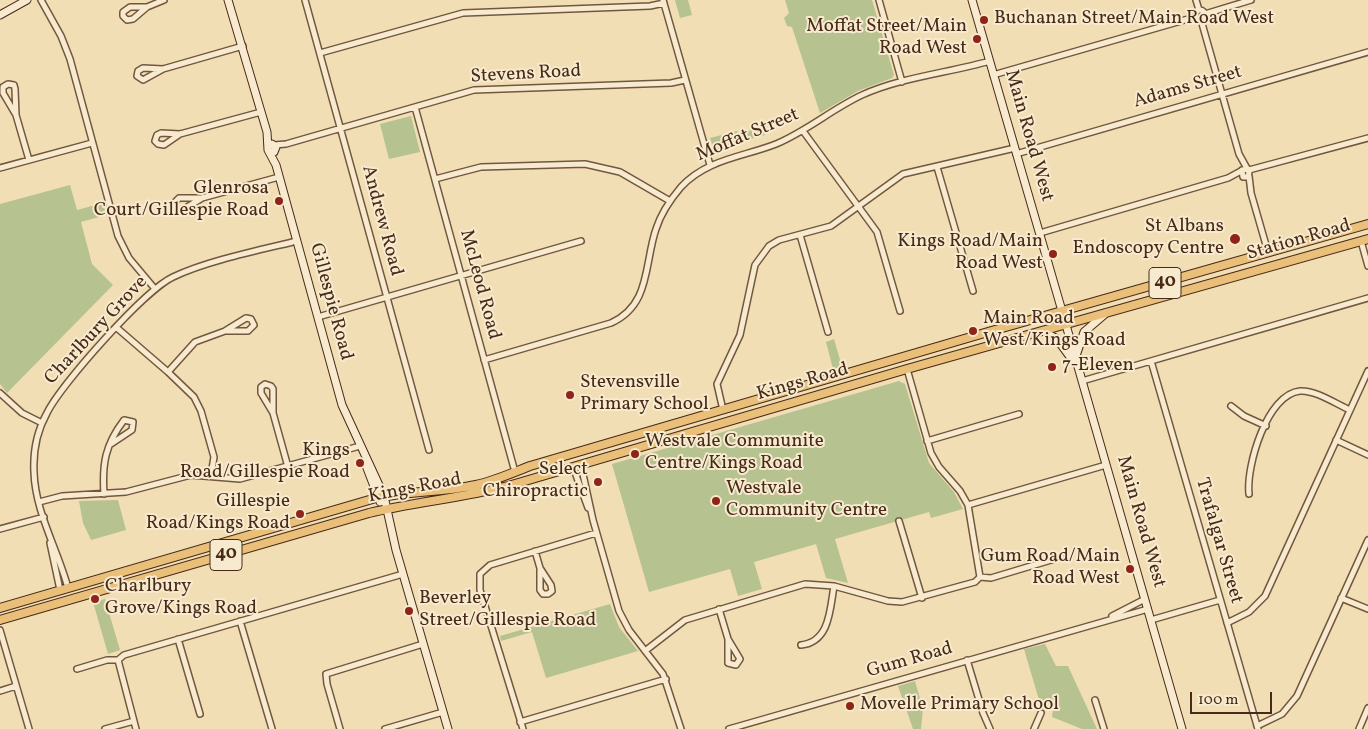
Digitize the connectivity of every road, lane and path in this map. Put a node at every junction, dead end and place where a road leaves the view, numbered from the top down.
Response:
1 (27, 0) edge
2 (41, 0) edge
3 (164, 0) edge
4 (228, 0) edge
5 (305, 0) edge
6 (879, 0) edge
7 (972, 0) edge
8 (1196, 0) edge
9 (1251, 0) edge
10 (664, 2) edge
11 (147, 7) dead end
12 (1199, 10) junction
13 (1, 12) edge
14 (1205, 14) junction
15 (1195, 17) junction
16 (1201, 20) junction
17 (242, 46) junction
18 (1368, 52) edge
19 (320, 54) junction
20 (990, 62) junction
21 (163, 69) dead end
22 (994, 75) junction
23 (685, 80) junction
24 (902, 82) junction
25 (1222, 94) junction
26 (415, 107) junction
27 (261, 112) junction
28 (16, 115) junction
29 (340, 129) junction
30 (803, 131) junction
31 (180, 134) dead end
32 (1368, 138) edge
33 (92, 143) junction
34 (273, 148) junction
35 (1016, 151) junction
36 (29, 160) junction
37 (710, 165) junction
38 (937, 167) junction
39 (0, 168) edge
40 (1245, 173) junction
41 (279, 177) junction
42 (435, 179) junction
43 (202, 198) junction
44 (670, 201) junction
45 (858, 206) junction
46 (1368, 224) edge
47 (1040, 233) junction
48 (800, 235) junction
49 (297, 240) junction
50 (581, 240) dead end
51 (1364, 240) edge
52 (1268, 252) junction
53 (1272, 266) junction
54 (1368, 266) edge
55 (461, 276) junction
56 (155, 288) junction
57 (972, 290) dead end
58 (387, 297) junction
59 (1368, 298) edge
60 (900, 311) dead end
61 (1062, 311) junction
62 (1106, 314) junction
63 (318, 317) junction
64 (1066, 325) junction
65 (116, 328) junction
66 (225, 331) junction
67 (1043, 331) junction
68 (828, 332) dead end
69 (903, 358) junction
70 (1076, 359) junction
71 (484, 360) junction
72 (1151, 361) junction
73 (907, 369) junction
74 (1368, 371) edge
75 (168, 372) junction
76 (1079, 373) junction
77 (1082, 380) junction
78 (0, 393) edge
79 (1232, 406) dead end
80 (723, 410) junction
81 (1350, 410) junction
82 (273, 413) junction
83 (1019, 414) dead end
84 (726, 422) junction
85 (42, 423) junction
86 (1266, 426) junction
87 (1336, 440) junction
88 (927, 441) junction
89 (111, 444) junction
90 (360, 446) junction
91 (429, 450) dead end
92 (572, 454) junction
93 (1368, 455) edge
94 (1106, 465) junction
95 (577, 466) junction
96 (288, 467) junction
97 (515, 472) junction
98 (211, 475) junction
99 (104, 494) junction
100 (1249, 494) dead end
101 (380, 497) junction
102 (40, 502) junction
103 (968, 505) junction
104 (385, 509) junction
105 (44, 517) junction
106 (899, 521) dead end
107 (0, 529) edge
108 (596, 533) junction
109 (1368, 540) edge
110 (534, 551) junction
111 (1061, 557) dead end
112 (540, 568) junction
113 (403, 574) junction
114 (980, 578) junction
115 (834, 586) junction
116 (64, 589) junction
117 (922, 598) junction
118 (1342, 598) junction
119 (1145, 599) junction
120 (1220, 600) junction
121 (67, 601) junction
122 (0, 608) edge
123 (719, 609) junction
124 (1148, 609) junction
125 (1368, 609) edge
126 (0, 620) edge
127 (1151, 620) junction
128 (240, 621) junction
129 (1100, 621) junction
130 (1227, 623) junction
131 (0, 630) edge
132 (178, 639) junction
133 (728, 639) junction
134 (423, 644) junction
135 (801, 645) dead end
136 (645, 651) junction
137 (118, 660) junction
138 (967, 660) junction
139 (77, 669) dead end
140 (666, 679) junction
141 (16, 686) junction
142 (0, 691) edge
143 (1095, 700) dead end
144 (1368, 708) edge
145 (443, 712) junction
146 (1041, 713) dead end
147 (200, 714) dead end
148 (134, 721) junction
149 (520, 722) junction
150 (1257, 728) edge
151 (29, 729) edge
152 (105, 729) edge
153 (136, 729) edge
154 (272, 729) edge
155 (340, 729) edge
156 (385, 729) edge
157 (448, 729) edge
158 (522, 729) edge
159 (681, 729) edge
160 (729, 729) edge
161 (990, 729) edge
162 (1034, 729) edge
163 (1104, 729) edge
164 (1182, 729) edge
165 (1358, 729) edge

1 - 13 street
2 - 33 street
3 - 11 street
4 - 17 street, Gillespie Road
5 - 19 street, Andrew Road
6 - 24 street
7 - 20 street, Main Road West
8 - 12 street
9 - 14 street
10 - 19 street
10 - 23 street
12 - 14 street
12 - 15 street
14 - 16 street
15 - 16 street
15 - 22 street
16 - 25 street
17 - 21 street
17 - 27 street, Gillespie Road
18 - 25 street, Adams Street
19 - 29 street, Andrew Road
20 - 22 street, Main Road West
20 - 24 street, Moffat Street
22 - 35 street, Main Road West
23 - 26 street, Stevens Road
23 - 37 street
24 - 30 street, Moffat Street
25 - 35 street, Adams Street
25 - 40 street
26 - 29 street, Stevens Road
26 - 42 street, McLeod Road
27 - 31 street
27 - 34 street, Gillespie Road
28 - 28 street
28 - 36 street
29 - 34 street, Stevens Road
29 - 58 street, Andrew Road
30 - 37 street, Moffat Street
30 - 45 street
32 - 40 street
33 - 36 street
33 - 56 street
34 - 41 street, Gillespie Road
35 - 38 street, Adams Street
35 - 47 street, Main Road West
36 - 39 street
37 - 44 street, Moffat Street
38 - 45 street, Adams Street
38 - 57 street
40 - 47 street
40 - 52 street
41 - 43 street
41 - 49 street, Gillespie Road
42 - 44 street
42 - 55 street, McLeod Road
43 - 43 street
44 - 71 street, Moffat Street
45 - 48 street, Adams Street
45 - 60 street
46 - 52 main road, Station Road / 40
47 - 61 street, Main Road West
48 - 68 street
48 - 80 street, Adams Street
49 - 56 street, Charlbury Grove
49 - 63 street, Gillespie Road
50 - 55 street
51 - 53 main road, Station Road / 40
51 - 54 street
52 - 53 main road
52 - 61 main road, Station Road / 40
53 - 62 main road, Station Road / 40
55 - 58 street
55 - 71 street, McLeod Road
56 - 65 street, Charlbury Grove
58 - 63 street
58 - 91 street, Andrew Road
59 - 72 street
61 - 64 main road
61 - 69 main road, Kings Road / 40
62 - 64 main road, Station Road / 40
62 - 70 street
63 - 90 street, Gillespie Road
64 - 67 main road, Kings Road / 40
64 - 70 street, Main Road West
65 - 75 street
65 - 85 street, Charlbury Grove
66 - 66 street
66 - 75 street
67 - 73 main road, Kings Road / 40
67 - 76 street
69 - 73 main road
69 - 80 main road, Kings Road / 40
70 - 76 street, Main Road West
71 - 97 street, McLeod Road
72 - 77 street
72 - 120 street, Trafalgar Street
73 - 84 main road, Kings Road / 40
73 - 88 street
74 - 81 street
75 - 98 street
76 - 77 street, Main Road West
77 - 94 street, Main Road West
78 - 85 street
79 - 86 street
80 - 84 main road
80 - 92 main road, Kings Road / 40
81 - 86 street
81 - 87 street
82 - 82 street
82 - 96 street
83 - 88 street
84 - 95 main road, Kings Road / 40
85 - 102 street, Charlbury Grove
86 - 100 street
87 - 93 street
87 - 130 street
88 - 103 street
89 - 89 street
89 - 99 street
90 - 96 street
90 - 101 street, Gillespie Road
92 - 95 main road
92 - 97 main road, Kings Road / 40
94 - 103 street
94 - 119 street, Main Road West
95 - 104 main road, Kings Road / 40
95 - 108 street
96 - 98 street
97 - 101 main road, Kings Road / 40
98 - 99 street
99 - 102 street
101 - 104 street, Gillespie Road
101 - 116 main road, Kings Road / 40
102 - 105 street, Charlbury Grove
103 - 114 street
104 - 113 street, Gillespie Road
104 - 121 main road, Kings Road / 40
105 - 107 street
105 - 116 street, Charlbury Grove
106 - 117 street
108 - 110 street
108 - 136 street
109 - 118 street
110 - 112 street
110 - 149 street
111 - 114 street
112 - 112 street
113 - 128 street
113 - 134 street, Gillespie Road
114 - 117 street
115 - 117 street
115 - 123 street
115 - 135 street
116 - 121 main road
116 - 122 main road, Kings Road / 40
118 - 125 street
118 - 150 street
119 - 124 street, Main Road West
119 - 129 street, Gum Road
120 - 127 street
120 - 130 street, Trafalgar Street
121 - 126 main road, Kings Road / 40
123 - 133 street
123 - 136 street
124 - 127 street, Main Road West
124 - 129 street, Gum Road
127 - 164 street, Main Road West
128 - 132 street
128 - 154 street
129 - 138 street, Gum Road
130 - 150 street, Trafalgar Street
131 - 141 street
132 - 137 street
132 - 147 street
133 - 133 street
134 - 145 street, Gillespie Road
134 - 155 street
136 - 140 street
137 - 139 street
137 - 148 street
138 - 160 street, Gum Road
138 - 161 street
140 - 149 street
140 - 159 street
141 - 142 street
141 - 151 street
143 - 163 street
144 - 165 street
145 - 156 street
145 - 157 street, Gillespie Road
146 - 162 street
148 - 152 street
148 - 153 street
149 - 158 street

